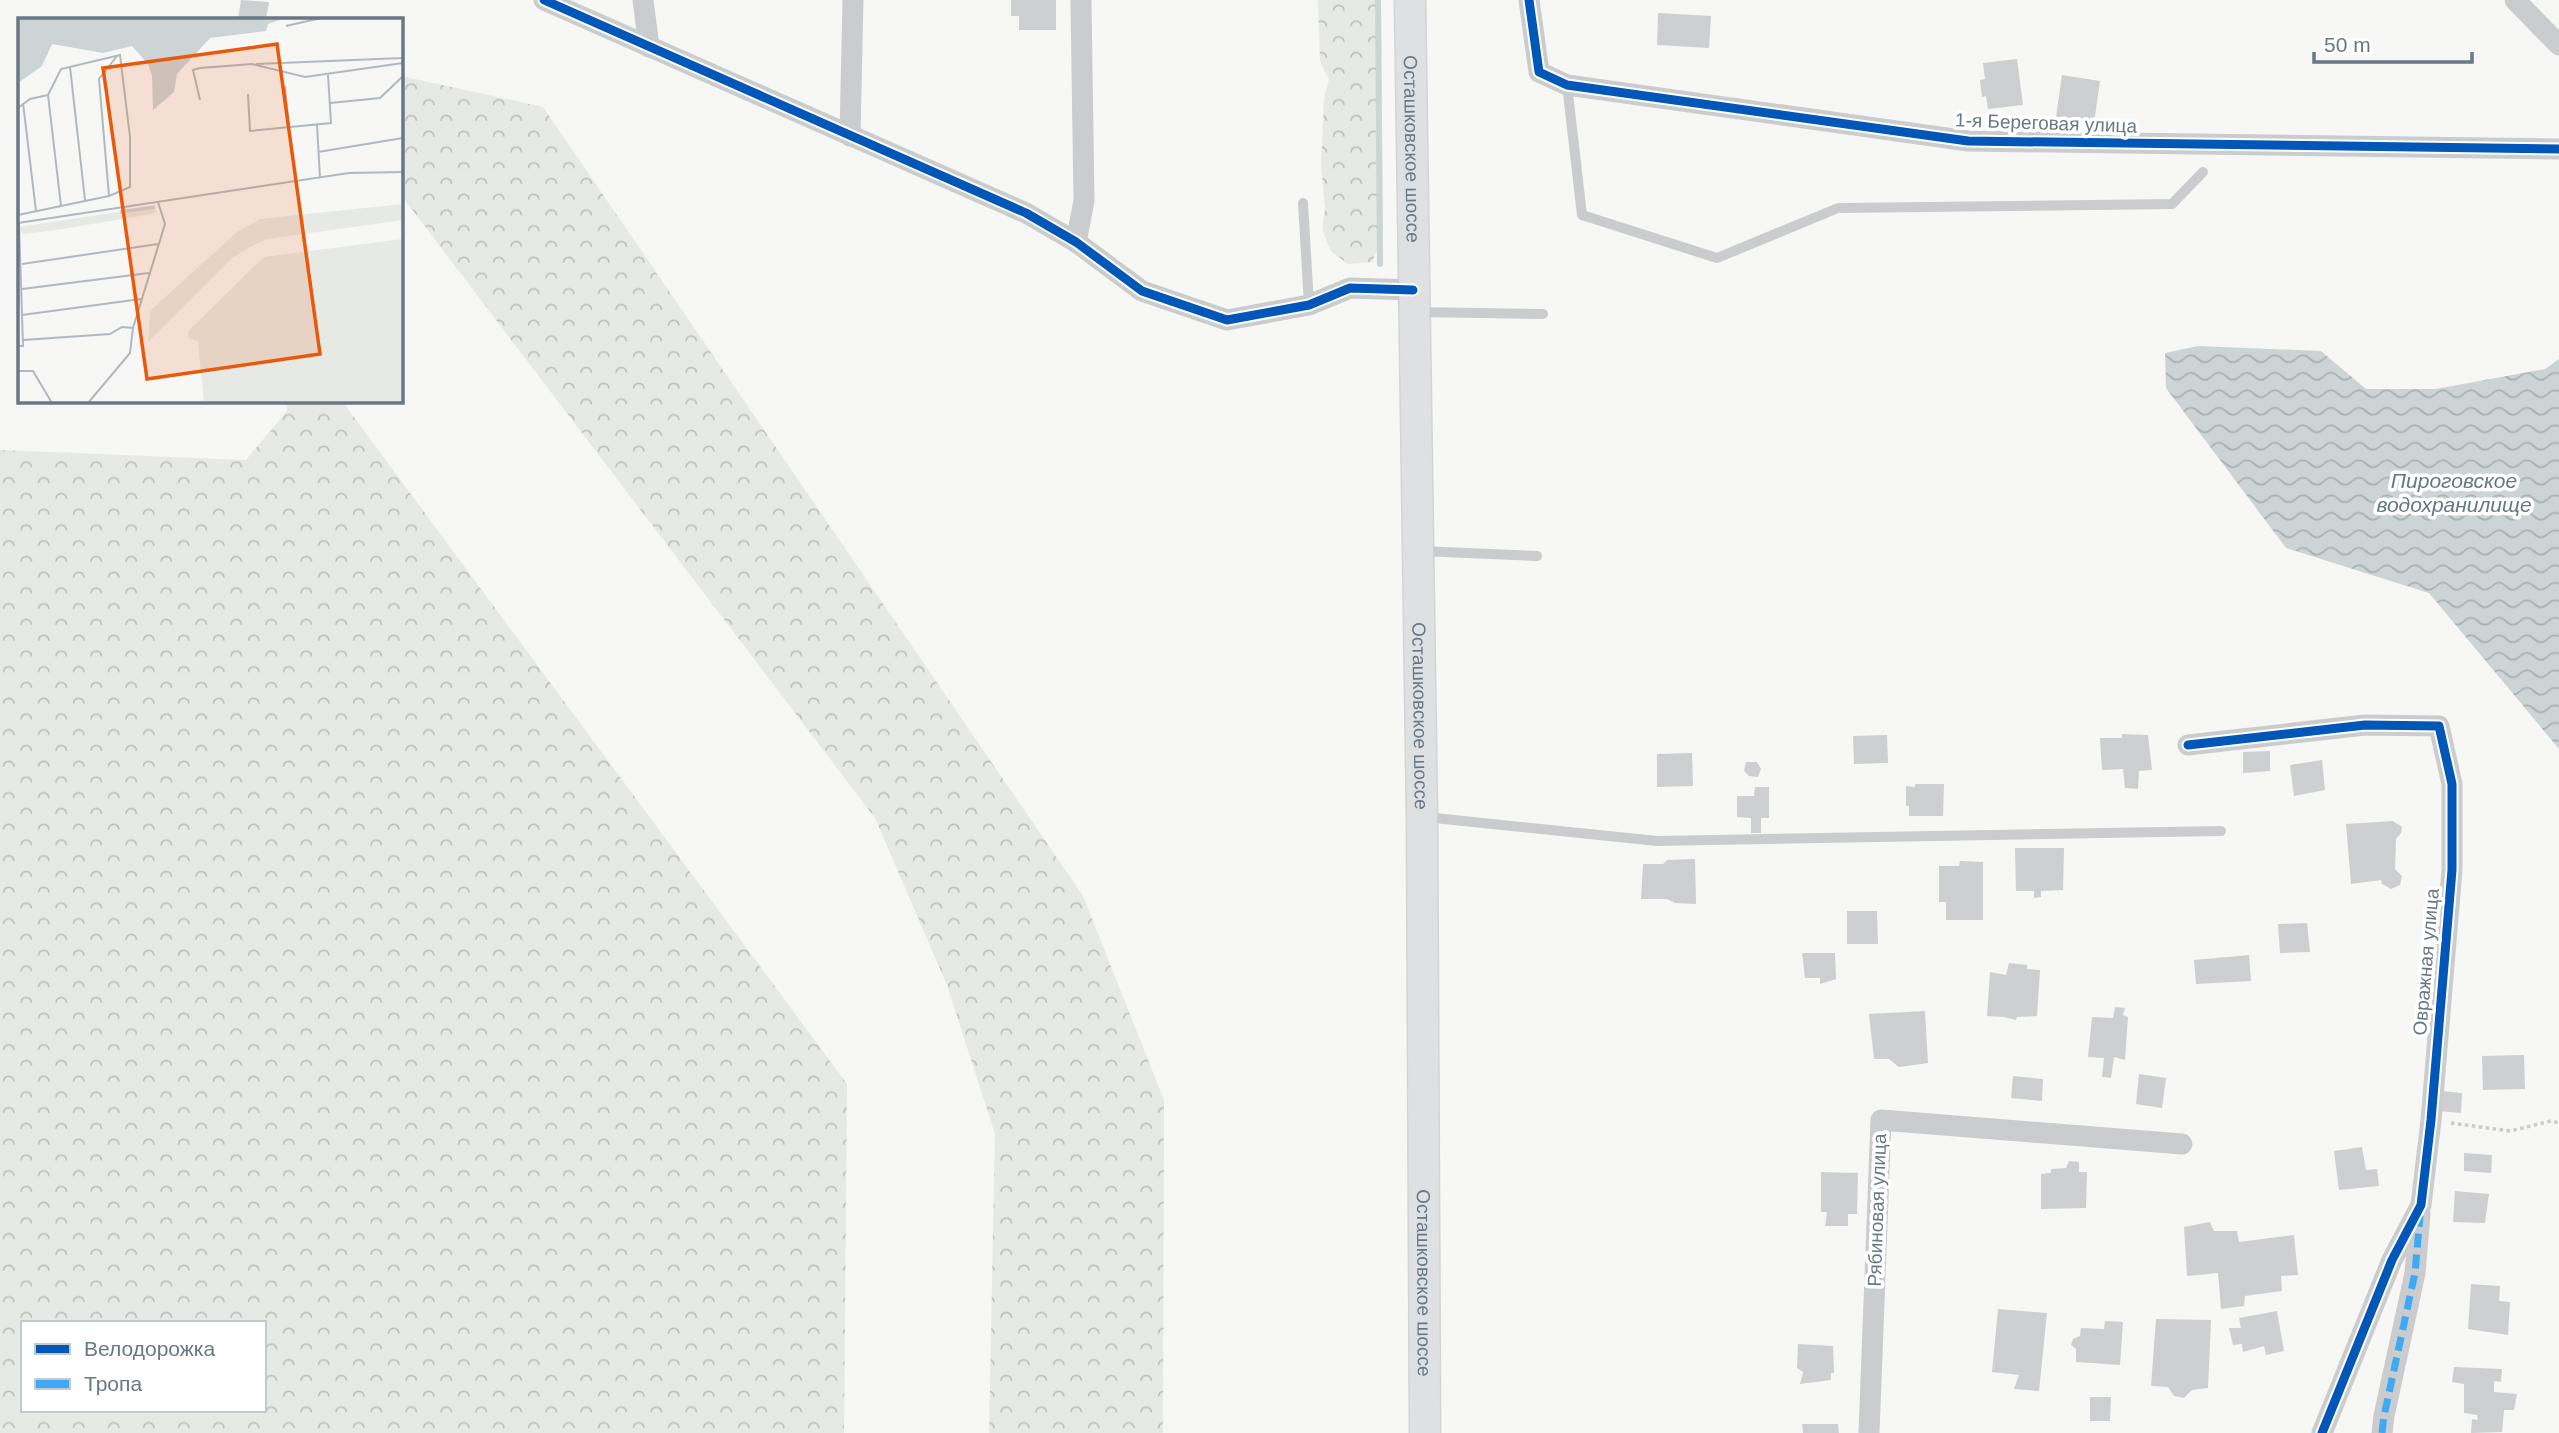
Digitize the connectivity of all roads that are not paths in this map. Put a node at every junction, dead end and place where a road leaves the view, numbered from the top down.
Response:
1 (544, 0) edge
2 (643, 0) edge
3 (853, 0) edge
4 (1081, 0) edge
5 (1410, 0) edge
6 (1529, 0) edge
7 (2515, 0) edge
8 (2559, 45) edge
9 (649, 47) junction
10 (1567, 85) junction
11 (850, 136) junction
12 (2559, 149) edge
13 (2203, 172) dead end
14 (1303, 203) dead end
15 (1076, 242) junction
16 (1413, 301) junction
17 (1309, 305) junction
18 (1543, 314) dead end
19 (1417, 551) junction
20 (1537, 556) dead end
21 (2188, 744) dead end
22 (1422, 817) junction
23 (2221, 831) dead end
24 (2182, 1144) dead end
25 (2421, 1205) junction
26 (1425, 1433) edge
27 (1869, 1433) edge
28 (2322, 1433) edge
29 (2382, 1433) edge

1 - 9 street
2 - 9 street
3 - 11 street
4 - 15 street
5 - 16 main road, Осташковское шоссе
6 - 10 street, 1-я Береговая улица
7 - 8 street
9 - 11 street
10 - 12 street, 1-я Береговая улица
10 - 13 lane
11 - 15 street
14 - 17 lane
15 - 17 street
16 - 17 street
16 - 18 lane
16 - 19 main road, Осташковское шоссе
19 - 20 lane
19 - 22 main road, Осташковское шоссе
21 - 25 street, Овражная улица
22 - 23 lane
22 - 26 main road, Осташковское шоссе
24 - 27 street, Рябиновая улица
25 - 28 street, Овражная улица
25 - 29 street

